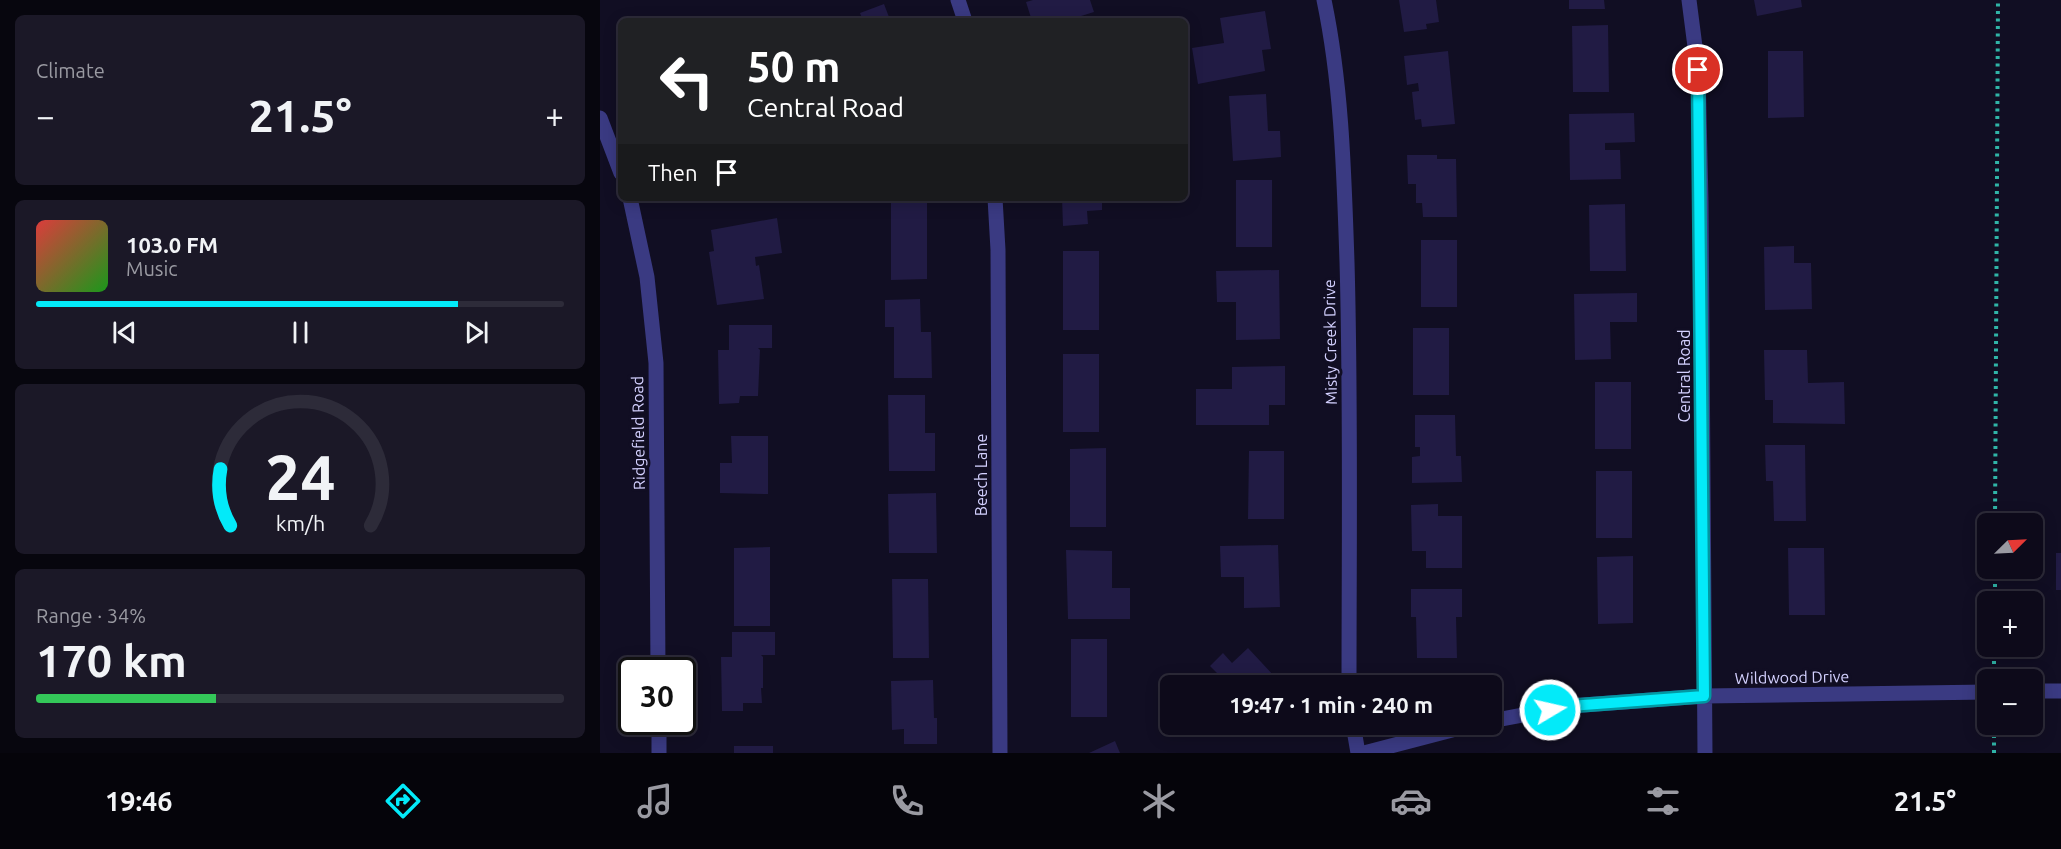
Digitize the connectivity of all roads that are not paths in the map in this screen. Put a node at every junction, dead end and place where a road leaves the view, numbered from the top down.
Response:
1 (958, 0) edge
2 (1324, 0) edge
3 (1689, 0) edge
4 (964, 18) edge
5 (600, 118) edge
6 (618, 165) edge
7 (631, 201) edge
8 (995, 201) edge
9 (658, 657) edge
10 (1349, 675) edge
11 (2043, 691) edge
12 (2061, 691) edge
13 (1977, 692) edge
14 (1704, 696) junction
15 (1502, 719) edge
16 (659, 735) edge
17 (1355, 735) edge
18 (1433, 735) edge
19 (659, 753) edge
20 (1000, 753) edge
21 (1358, 753) edge
22 (1364, 753) edge
23 (1705, 753) edge

1 - 4 street
2 - 10 street, Misty Creek Drive
3 - 14 street, Central Road
5 - 6 street
7 - 9 street, Ridgefield Road
8 - 20 street, Beech Lane
11 - 12 street
13 - 14 street, Wildwood Drive
14 - 15 street, Wildwood Drive
14 - 23 street, Central Road
16 - 19 street
17 - 21 street
18 - 22 street

